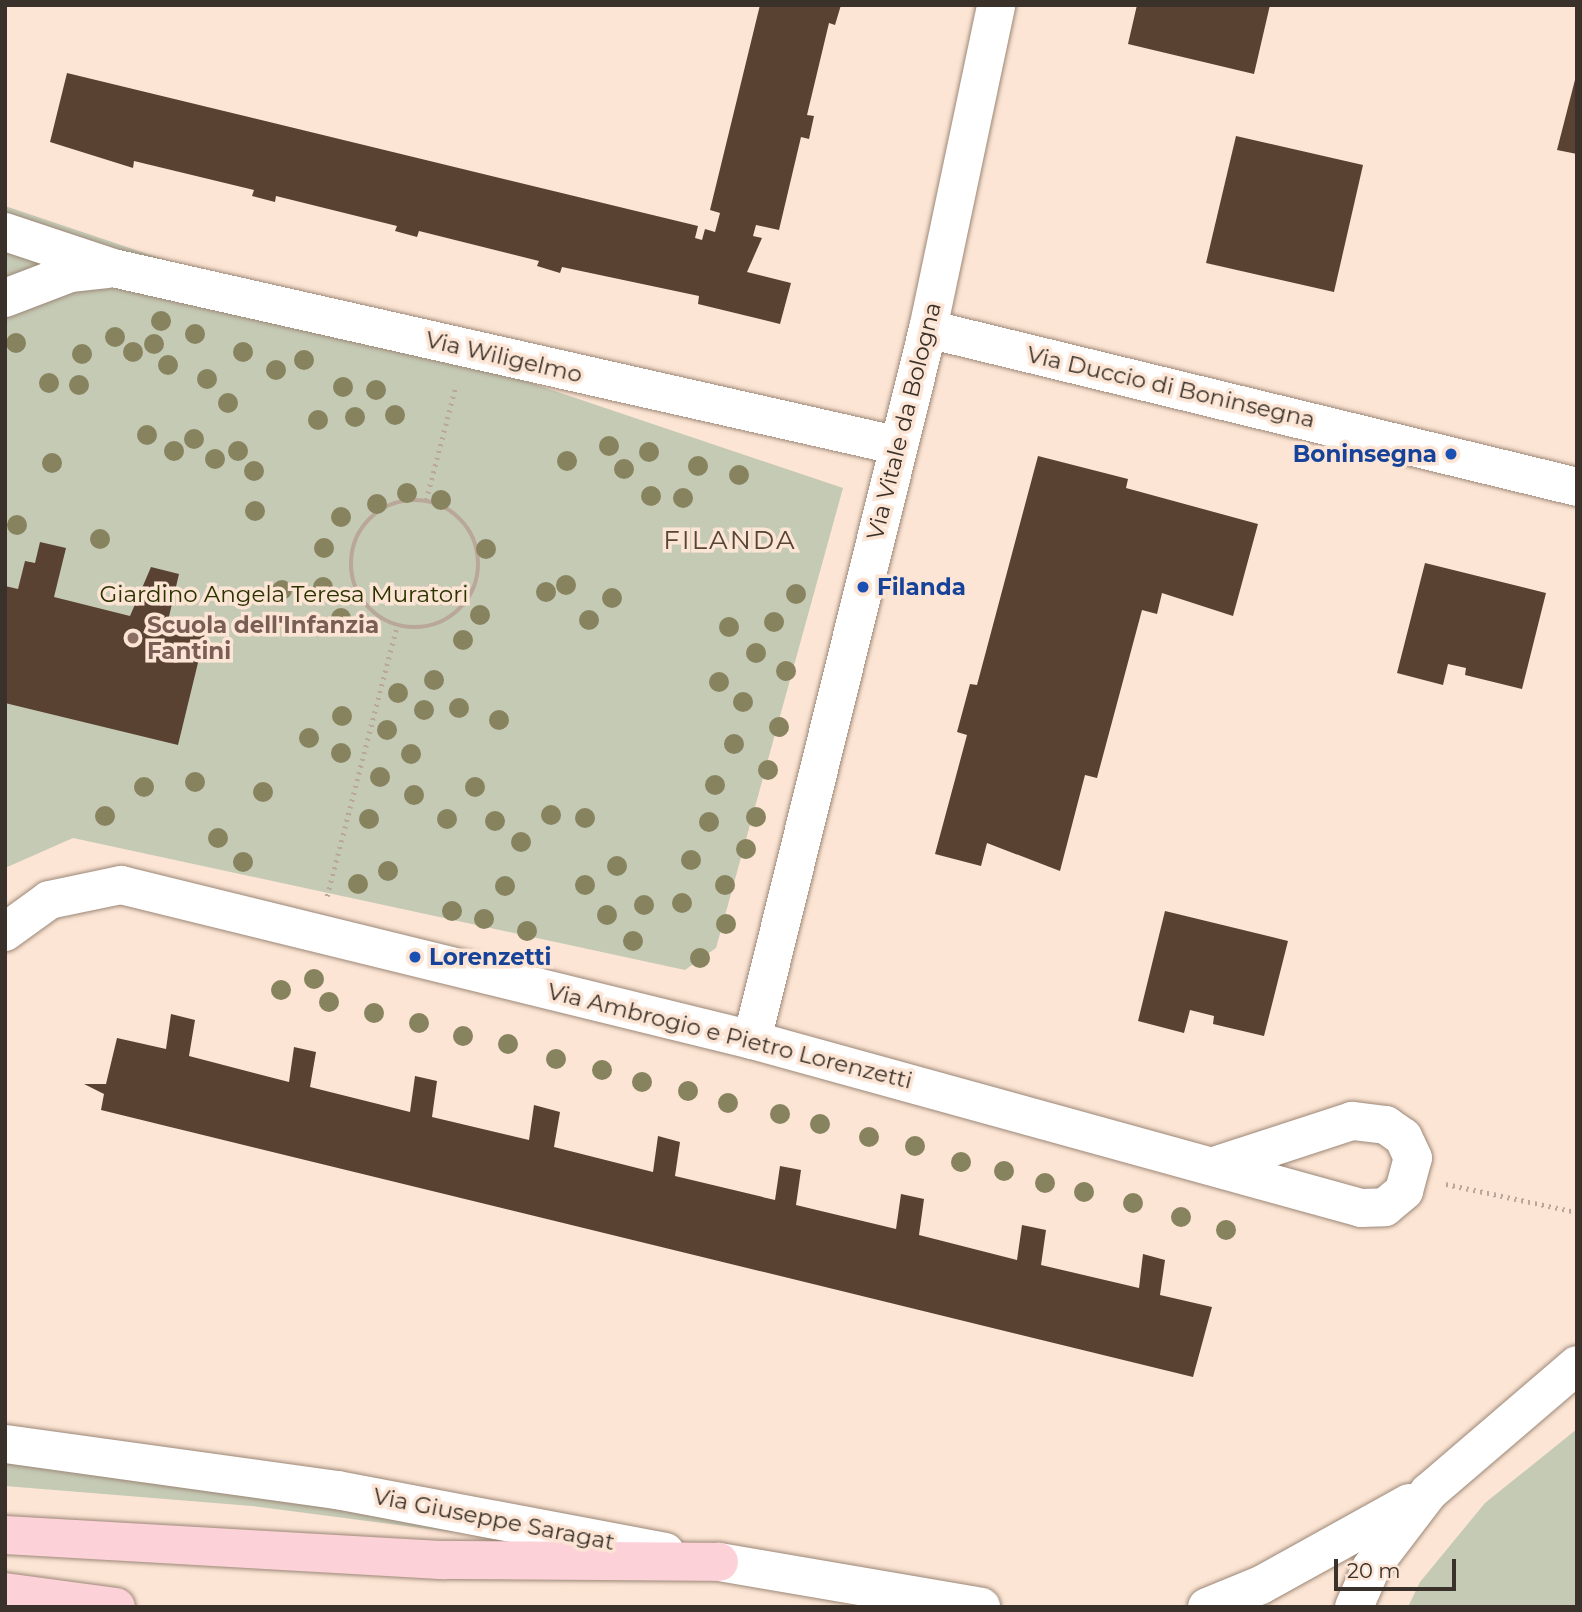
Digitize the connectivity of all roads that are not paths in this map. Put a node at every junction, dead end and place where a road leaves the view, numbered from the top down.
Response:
1 (996, 5) edge
2 (5, 232) edge
3 (113, 268) junction
4 (5, 298) edge
5 (928, 329) junction
6 (895, 445) junction
7 (1577, 487) edge
8 (5, 932) edge
9 (752, 1040) junction
10 (1217, 1165) junction
11 (1577, 1365) edge
12 (5, 1444) edge
13 (1429, 1492) junction
14 (5, 1535) edge
15 (719, 1562) junction
16 (5, 1592) edge
17 (116, 1607) edge
18 (981, 1607) edge
19 (1207, 1607) edge
20 (1354, 1607) edge

1 - 5 street, Via Vitale da Bologna
2 - 3 street, Via Wiligelmo
3 - 4 street, Via Wiligelmo
3 - 6 street, Via Wiligelmo
5 - 6 street, Via Vitale da Bologna
5 - 7 street, Via Duccio di Boninsegna
6 - 9 street, Via Vitale da Bologna
8 - 9 street, Via Ambrogio e Pietro Lorenzetti
9 - 10 street, Via Ambrogio e Pietro Lorenzetti
10 - 10 street, Via Ambrogio e Pietro Lorenzetti
11 - 13 street
12 - 15 street, Via Giuseppe Saragat
13 - 19 street
13 - 20 street
14 - 15 highway
15 - 18 street, Via Giuseppe Saragat
16 - 17 highway

